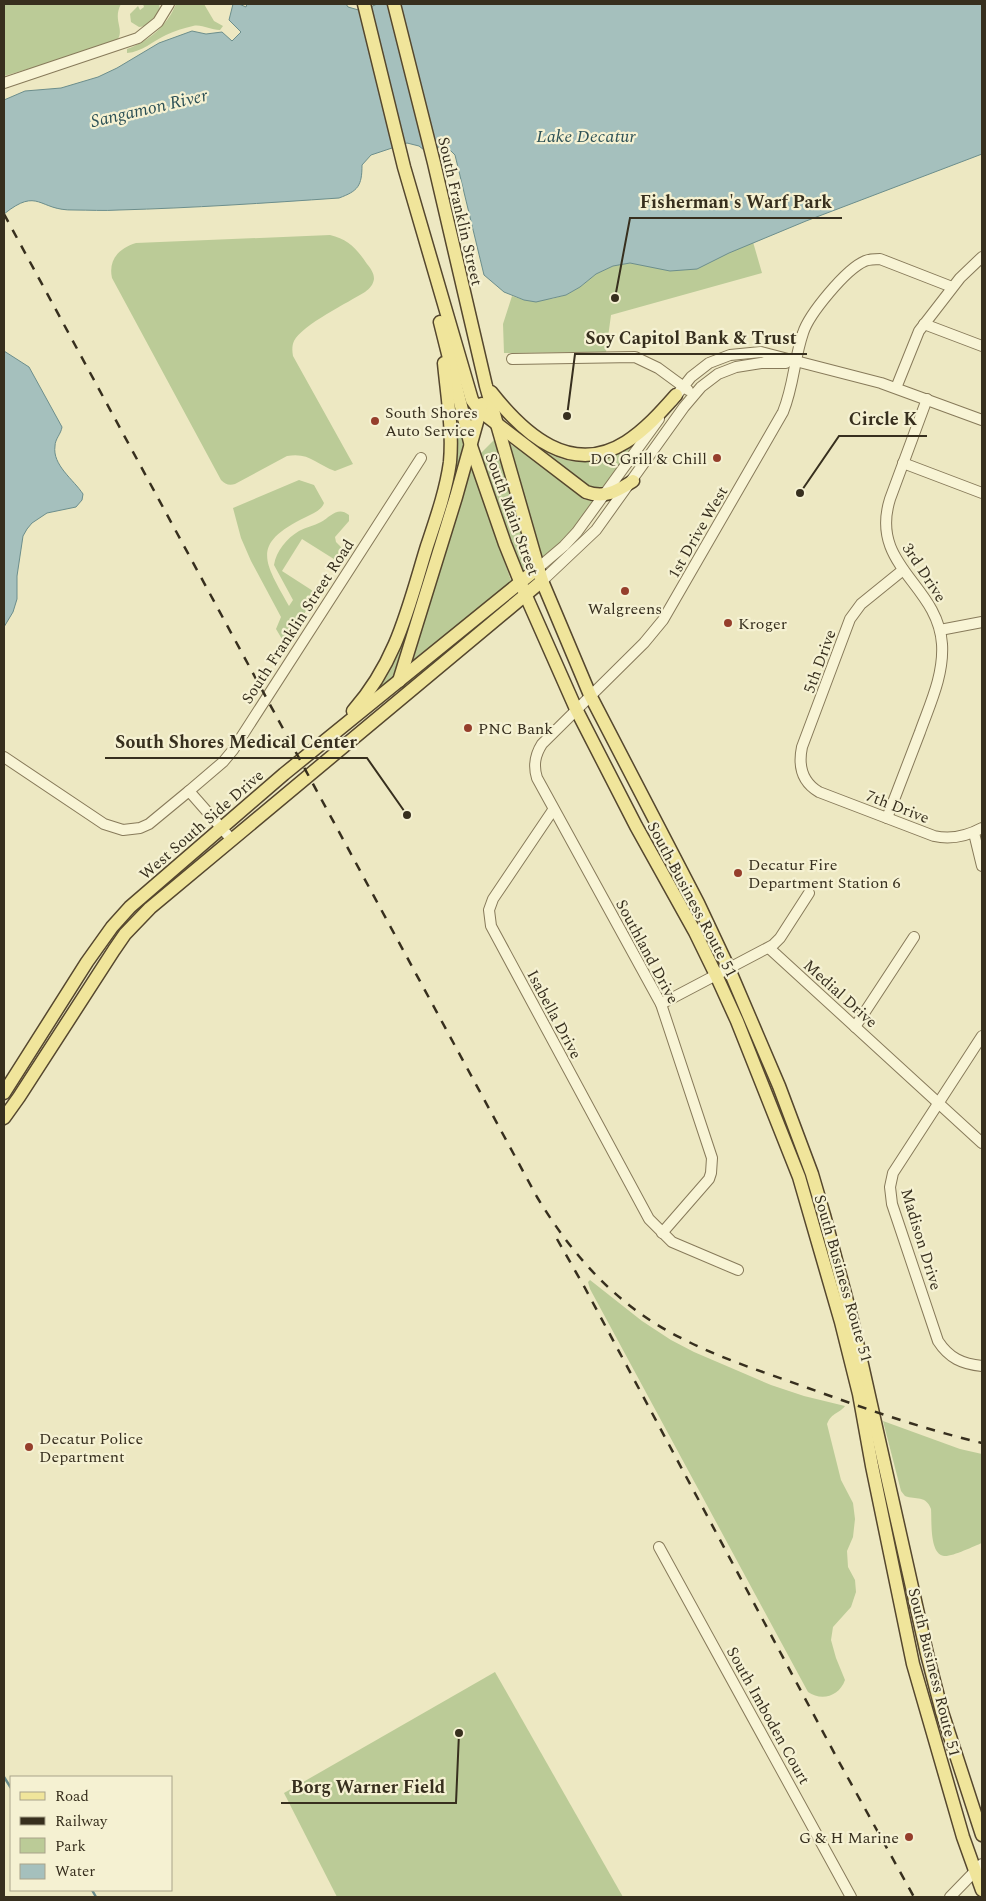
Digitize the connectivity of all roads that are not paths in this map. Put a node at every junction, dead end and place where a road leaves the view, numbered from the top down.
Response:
1 (169, 4) edge
2 (364, 4) edge
3 (394, 4) edge
4 (4, 83) edge
5 (423, 235) junction
6 (982, 257) edge
7 (952, 287) junction
8 (440, 322) junction
9 (924, 324) junction
10 (982, 346) edge
11 (512, 360) dead end
12 (797, 363) junction
13 (486, 386) junction
14 (896, 388) junction
15 (680, 390) junction
16 (694, 394) junction
17 (927, 399) junction
18 (480, 411) junction
19 (982, 420) edge
20 (498, 425) junction
21 (471, 446) junction
22 (421, 458) dead end
23 (903, 463) junction
24 (633, 480) junction
25 (982, 493) edge
26 (605, 495) junction
27 (538, 568) junction
28 (903, 570) junction
29 (521, 582) junction
30 (542, 582) junction
31 (526, 596) junction
32 (982, 622) edge
33 (940, 630) junction
34 (399, 681) junction
35 (590, 695) junction
36 (576, 709) junction
37 (376, 721) junction
38 (311, 752) junction
39 (4, 757) edge
40 (807, 782) joint
41 (189, 791) junction
42 (553, 810) junction
43 (888, 818) junction
44 (221, 828) junction
45 (978, 831) edge
46 (232, 840) junction
47 (982, 866) edge
48 (809, 894) dead end
49 (914, 937) dead end
50 (769, 948) junction
51 (729, 969) junction
52 (716, 975) junction
53 (661, 1004) junction
54 (855, 1027) junction
55 (982, 1036) edge
56 (4, 1093) edge
57 (938, 1104) junction
58 (4, 1118) edge
59 (982, 1143) edge
60 (662, 1234) junction
61 (738, 1270) dead end
62 (982, 1366) edge
63 (659, 1547) dead end
64 (982, 1835) edge
65 (979, 1868) edge
66 (982, 1890) edge
67 (851, 1897) edge
68 (950, 1897) edge

1 - 4 street
2 - 5 main road
3 - 13 main road, South Franklin Street
5 - 8 main road
5 - 18 main road
6 - 7 street
7 - 9 street
7 - 12 street, 1st Drive West
8 - 21 main road, South Main Street
8 - 38 main road
9 - 10 street
9 - 14 street
11 - 15 street
12 - 14 street
12 - 15 street
12 - 16 street
12 - 35 street, 1st Drive West
13 - 15 main road
13 - 18 main road
13 - 20 main road, South Franklin Street
14 - 17 street
15 - 16 street
15 - 26 street
16 - 24 street
17 - 19 street
17 - 23 street, 3rd Drive
18 - 20 main road
18 - 21 main road
20 - 26 main road
20 - 27 main road, South Main Street
21 - 29 main road, South Main Street
21 - 34 main road
22 - 41 street, South Franklin Street Road
23 - 25 street
23 - 28 street, 3rd Drive
24 - 26 main road
24 - 30 street
26 - 27 street
27 - 29 main road, West South Side Drive
27 - 30 main road, South Main Street
28 - 33 street, 3rd Drive
28 - 40 street, 5th Drive
29 - 31 main road, South Main Street
29 - 34 main road, West South Side Drive
30 - 31 main road
30 - 35 main road, South Main Street
31 - 36 main road, South Main Street
31 - 37 main road, West South Side Drive
32 - 33 street
33 - 43 street, 3rd Drive
34 - 37 main road
34 - 38 main road, West South Side Drive
35 - 36 street, Southland Drive
35 - 51 main road, South Business Route 51
36 - 42 street, Southland Drive
36 - 52 main road, South Business Route 51
37 - 46 main road, West South Side Drive
38 - 44 main road, West South Side Drive
39 - 41 street, South Franklin Street Road
40 - 43 street, 7th Drive
41 - 44 street
42 - 53 street, Southland Drive
42 - 60 street, Isabella Drive
43 - 45 street, 7th Drive
44 - 46 street
44 - 56 main road, West South Side Drive
45 - 47 street
46 - 58 main road, West South Side Drive
48 - 50 street
49 - 54 street
50 - 51 street
50 - 54 street, Medial Drive
51 - 52 street
51 - 64 main road, South Business Route 51
52 - 53 street
52 - 65 main road, South Business Route 51
53 - 60 street, Southland Drive
54 - 57 street, Medial Drive
55 - 57 street, Madison Drive
57 - 59 street, Medial Drive
57 - 62 street, Madison Drive
60 - 61 street, Isabella Drive
63 - 67 street, South Imboden Court
65 - 66 main road, South Business Route 51
65 - 68 street

